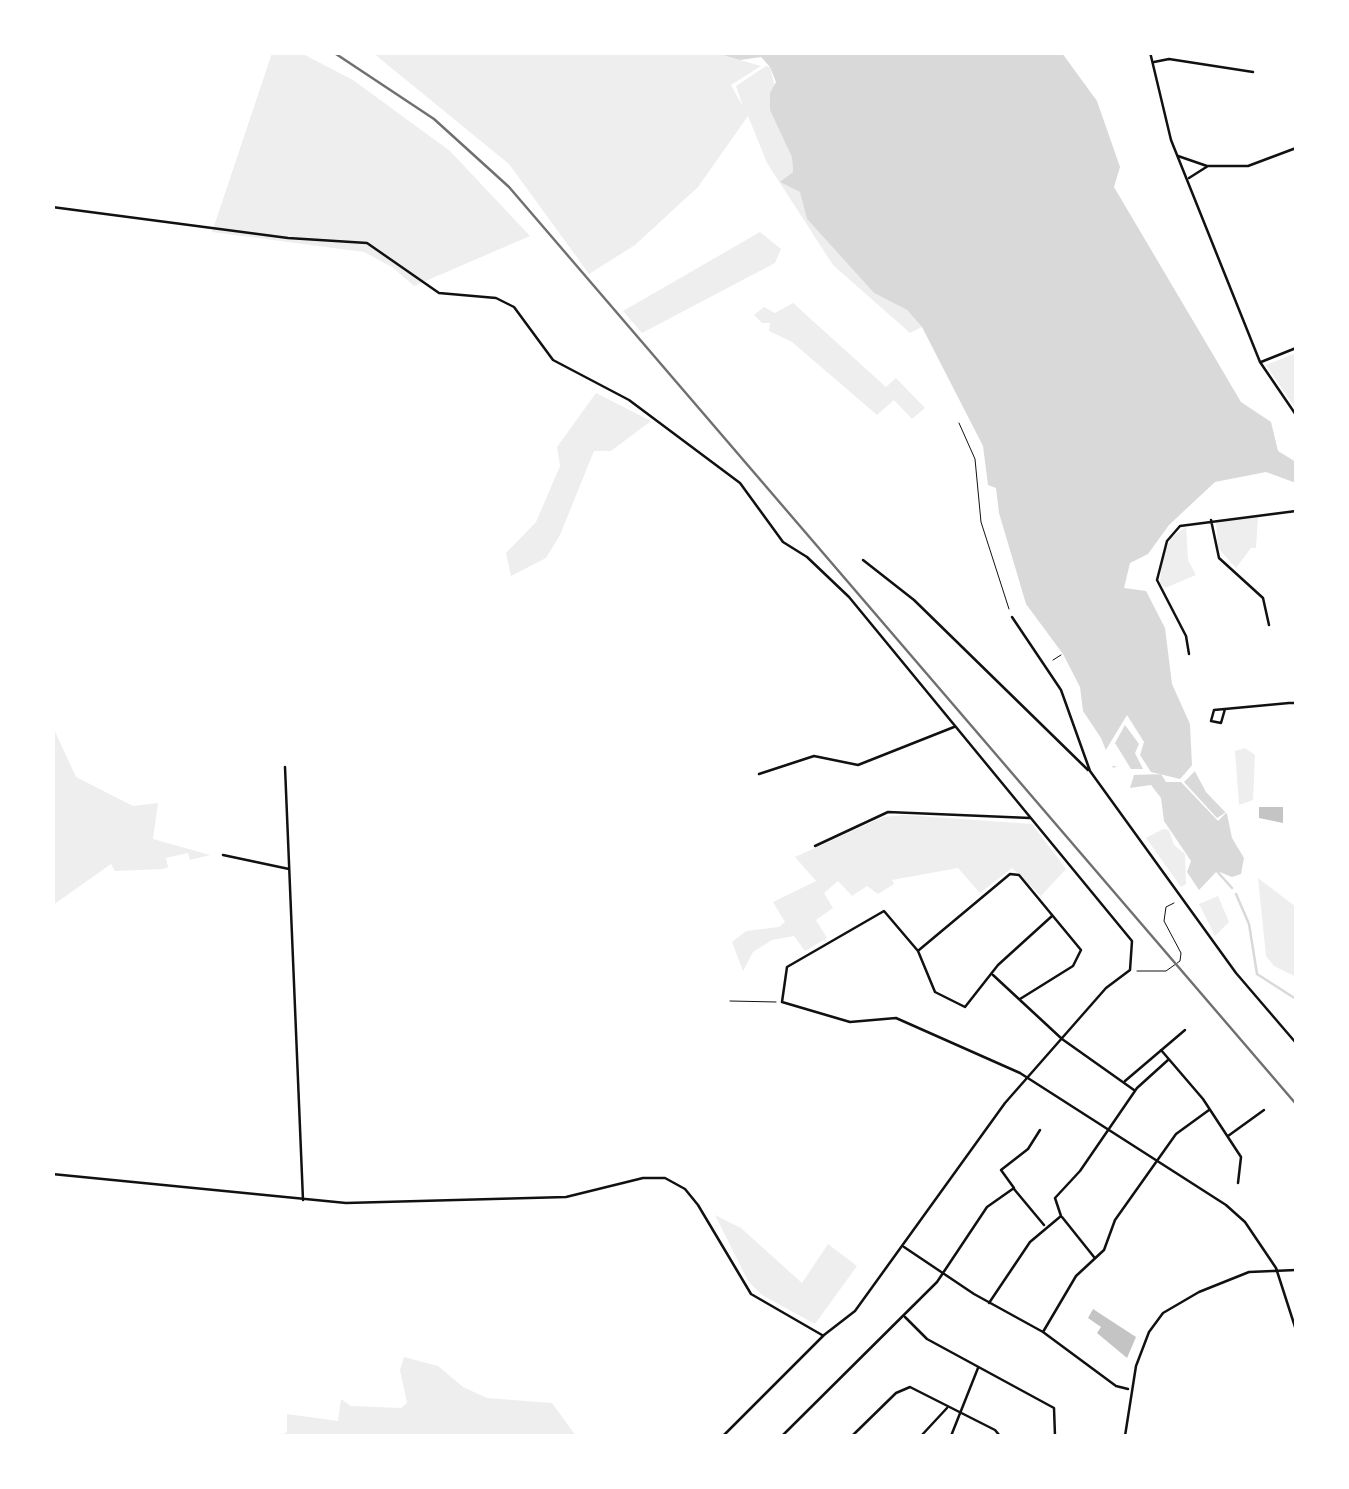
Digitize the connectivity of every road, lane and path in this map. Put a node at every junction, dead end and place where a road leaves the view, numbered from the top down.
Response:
1 (1150, 52) edge
2 (1152, 63) junction
3 (1253, 72) dead end
4 (1296, 148) edge
5 (1178, 156) junction
6 (1208, 166) junction
7 (1188, 179) junction
8 (52, 207) edge
9 (1296, 348) edge
10 (1260, 362) junction
11 (1296, 415) edge
12 (959, 423) dead end
13 (1296, 510) edge
14 (1211, 519) junction
15 (863, 560) dead end
16 (1012, 617) joint
17 (1269, 625) dead end
18 (1189, 654) dead end
19 (1061, 655) dead end
20 (1053, 660) dead end
21 (1296, 703) edge
22 (1224, 709) dead end
23 (955, 726) junction
24 (285, 767) dead end
25 (1090, 772) junction
26 (759, 774) dead end
27 (1032, 818) junction
28 (815, 846) dead end
29 (223, 855) dead end
30 (290, 869) junction
31 (1182, 898) junction
32 (1052, 916) junction
33 (918, 952) junction
34 (1130, 970) junction
35 (991, 973) junction
36 (1020, 999) junction
37 (730, 1001) dead end
38 (782, 1002) junction
39 (1185, 1030) dead end
40 (1062, 1039) junction
41 (1296, 1043) edge
42 (1161, 1050) junction
43 (1168, 1060) junction
44 (1026, 1078) junction
45 (1123, 1082) junction
46 (1135, 1090) junction
47 (1209, 1110) junction
48 (1264, 1110) dead end
49 (1040, 1130) dead end
50 (1110, 1131) junction
51 (1227, 1137) junction
52 (1159, 1162) junction
53 (52, 1174) edge
54 (1238, 1183) dead end
55 (1014, 1188) junction
56 (303, 1201) junction
57 (1061, 1216) junction
58 (1045, 1226) junction
59 (904, 1247) junction
60 (1094, 1257) junction
61 (1276, 1268) junction
62 (1296, 1270) edge
63 (942, 1274) junction
64 (989, 1303) junction
65 (904, 1316) junction
66 (1296, 1330) edge
67 (1043, 1332) junction
68 (824, 1336) junction
69 (978, 1367) junction
70 (1129, 1390) junction
71 (948, 1407) junction
72 (958, 1412) junction
73 (722, 1436) edge
74 (782, 1436) edge
75 (852, 1436) edge
76 (921, 1436) edge
77 (952, 1436) edge
78 (1000, 1436) edge
79 (1055, 1436) edge
80 (1125, 1436) edge

1 - 2 street
2 - 3 street
2 - 5 street
4 - 6 street
5 - 6 street
5 - 7 street
6 - 7 street
7 - 10 street
8 - 23 street
9 - 10 street
10 - 11 street
12 - 16 path
13 - 14 street
14 - 17 street
14 - 18 street
15 - 25 street
16 - 25 street
19 - 20 path
21 - 22 street
23 - 26 street
23 - 27 street
24 - 30 street
25 - 31 street
27 - 28 street
27 - 34 street
29 - 30 street
30 - 56 street
31 - 34 path
31 - 41 street
32 - 33 street
32 - 35 street
32 - 36 street
33 - 35 street
33 - 38 street
34 - 40 street
35 - 36 street
36 - 40 street
37 - 38 path
38 - 44 street
39 - 42 street
40 - 44 street
40 - 45 street
42 - 43 street
42 - 45 street
43 - 46 street
43 - 47 street
44 - 50 street
44 - 59 street
45 - 46 street
46 - 50 street
47 - 51 street
47 - 52 street
48 - 51 street
49 - 55 street
50 - 52 street
50 - 57 street
51 - 54 street
52 - 60 street
52 - 61 street
53 - 56 street
55 - 58 street
55 - 63 street
56 - 68 street
57 - 58 street
57 - 60 street
58 - 64 street
59 - 63 street
59 - 68 street
60 - 67 street
61 - 62 street
61 - 66 street
61 - 70 street
63 - 64 street
63 - 65 street
64 - 67 street
65 - 69 street
65 - 74 street
67 - 70 street
68 - 73 street
69 - 72 street
69 - 79 street
70 - 80 street
71 - 72 street
71 - 75 street
71 - 76 street
72 - 77 street
72 - 78 street

